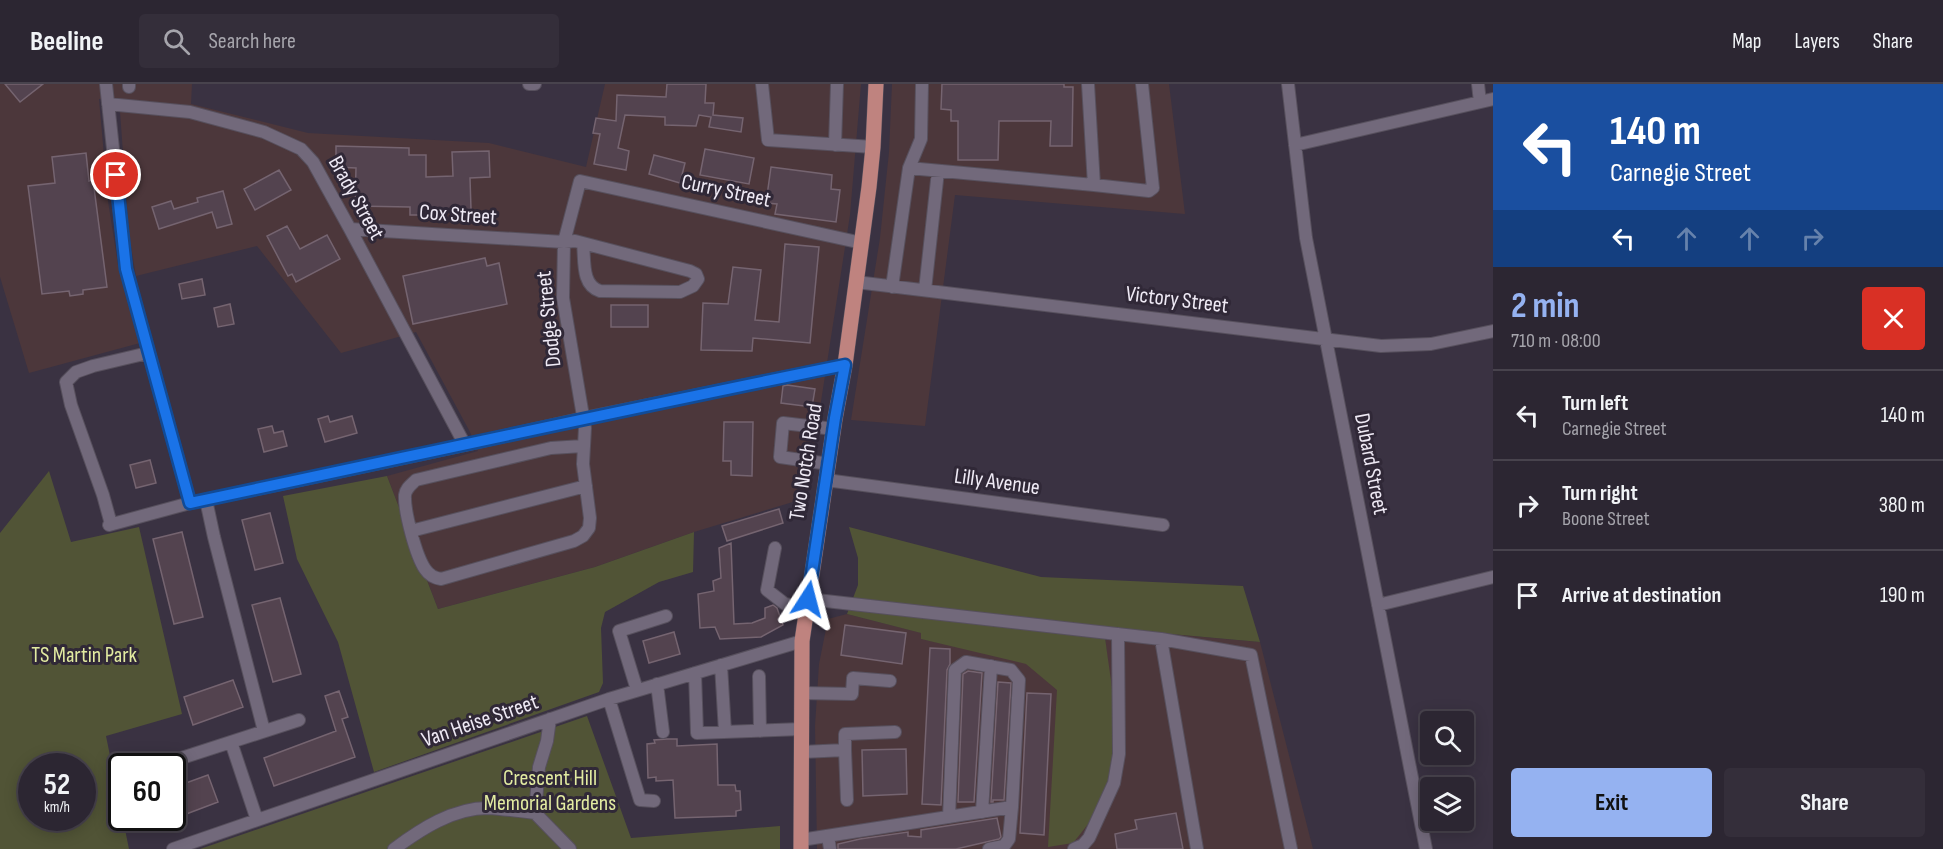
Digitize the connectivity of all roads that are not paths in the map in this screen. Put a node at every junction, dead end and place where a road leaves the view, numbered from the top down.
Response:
1 (105, 84) edge
2 (529, 84) edge
3 (535, 84) edge
4 (762, 84) edge
5 (837, 84) edge
6 (876, 84) edge
7 (922, 84) edge
8 (1088, 84) edge
9 (1142, 84) edge
10 (1288, 84) edge
11 (1478, 84) edge
12 (1493, 99) edge
13 (1480, 102) junction
14 (108, 104) junction
15 (835, 145) junction
16 (1295, 145) junction
17 (873, 147) junction
18 (909, 168) junction
19 (938, 171) junction
20 (580, 181) joint
21 (1094, 185) junction
22 (350, 229) junction
23 (564, 242) junction
24 (862, 243) junction
25 (583, 244) junction
26 (856, 282) junction
27 (892, 286) junction
28 (925, 290) junction
29 (1493, 331) edge
30 (1324, 339) junction
31 (148, 353) junction
32 (845, 365) junction
33 (584, 418) junction
34 (834, 429) junction
35 (465, 446) junction
36 (583, 446) junction
37 (829, 464) junction
38 (826, 480) junction
39 (586, 486) junction
40 (206, 500) junction
41 (190, 503) junction
42 (1163, 525) dead end
43 (411, 531) junction
44 (775, 548) dead end
45 (1493, 577) edge
46 (807, 604) junction
47 (1377, 605) junction
48 (666, 616) dead end
49 (1118, 634) junction
50 (1161, 639) junction
51 (802, 640) junction
52 (722, 665) junction
53 (991, 666) junction
54 (695, 673) junction
55 (759, 676) dead end
56 (890, 681) dead end
57 (657, 684) junction
58 (637, 690) junction
59 (802, 693) junction
60 (609, 699) junction
61 (550, 719) junction
62 (299, 720) dead end
63 (802, 729) junction
64 (264, 731) junction
65 (760, 731) junction
66 (663, 732) dead end
67 (725, 732) junction
68 (895, 732) dead end
69 (231, 742) junction
70 (845, 750) junction
71 (802, 752) junction
72 (186, 757) edge
73 (847, 800) dead end
74 (654, 801) dead end
75 (1012, 807) junction
76 (982, 812) junction
77 (535, 813) junction
78 (949, 817) junction
79 (257, 819) junction
80 (829, 843) edge
81 (801, 845) edge
82 (173, 849) edge
83 (394, 849) edge
84 (570, 849) edge
85 (989, 849) edge
86 (1074, 849) edge
87 (1197, 849) edge
88 (1291, 849) edge
89 (1426, 849) edge

1 - 14 street
2 - 3 street
4 - 15 street
5 - 15 street
6 - 17 main road, Two Notch Road
7 - 18 street
8 - 21 street
9 - 21 street
10 - 16 street, Dubard Street
11 - 13 street
12 - 13 street
13 - 16 street
14 - 22 street, Brady Street
14 - 31 street
15 - 17 street
16 - 30 street, Dubard Street
17 - 24 main road, Two Notch Road
18 - 19 street
18 - 27 street
19 - 21 street
19 - 28 street
20 - 23 street, Dodge Street
20 - 24 street, Curry Street
22 - 23 street, Cox Street
22 - 35 street, Brady Street
23 - 25 street, Cox Street
23 - 33 street, Dodge Street
24 - 26 main road, Two Notch Road
25 - 25 street, Cox Street
26 - 27 street, Victory Street
26 - 32 main road, Two Notch Road
27 - 28 street, Victory Street
28 - 30 street, Victory Street
29 - 30 street, Victory Street
30 - 47 street, Dubard Street
31 - 41 street
31 - 41 street
32 - 33 street
32 - 34 main road, Two Notch Road
33 - 35 street
33 - 36 street, Dodge Street
34 - 37 main road, Two Notch Road
34 - 37 street
35 - 40 street
36 - 39 street, Dodge Street
36 - 43 street
37 - 38 main road, Two Notch Road
38 - 42 street, Lilly Avenue
38 - 46 main road, Two Notch Road
39 - 43 street
39 - 43 street, Dodge Street
40 - 41 street
40 - 64 street
44 - 46 street
45 - 47 street
46 - 49 street
46 - 51 main road, Two Notch Road
47 - 89 street, Dubard Street
48 - 58 street
49 - 50 street
49 - 86 street
50 - 87 street
50 - 88 street
51 - 52 street, Van Heise Street
51 - 59 main road, Two Notch Road
52 - 54 street, Van Heise Street
52 - 67 street
53 - 75 street
53 - 76 street
53 - 78 street
54 - 57 street, Van Heise Street
54 - 67 street
55 - 65 street
56 - 59 street
57 - 58 street, Van Heise Street
57 - 66 street
58 - 60 street, Van Heise Street
59 - 63 main road, Two Notch Road
60 - 61 street, Van Heise Street
60 - 74 street
61 - 77 street
61 - 79 street, Van Heise Street
62 - 64 street
63 - 65 street
63 - 71 main road, Two Notch Road
64 - 69 street
65 - 67 street
68 - 70 street
69 - 72 street
69 - 79 street
70 - 71 street
70 - 73 street
71 - 81 main road, Two Notch Road
75 - 76 street
75 - 85 street
76 - 78 street
77 - 83 street
77 - 84 street
78 - 80 street
79 - 82 street, Van Heise Street
80 - 81 street

